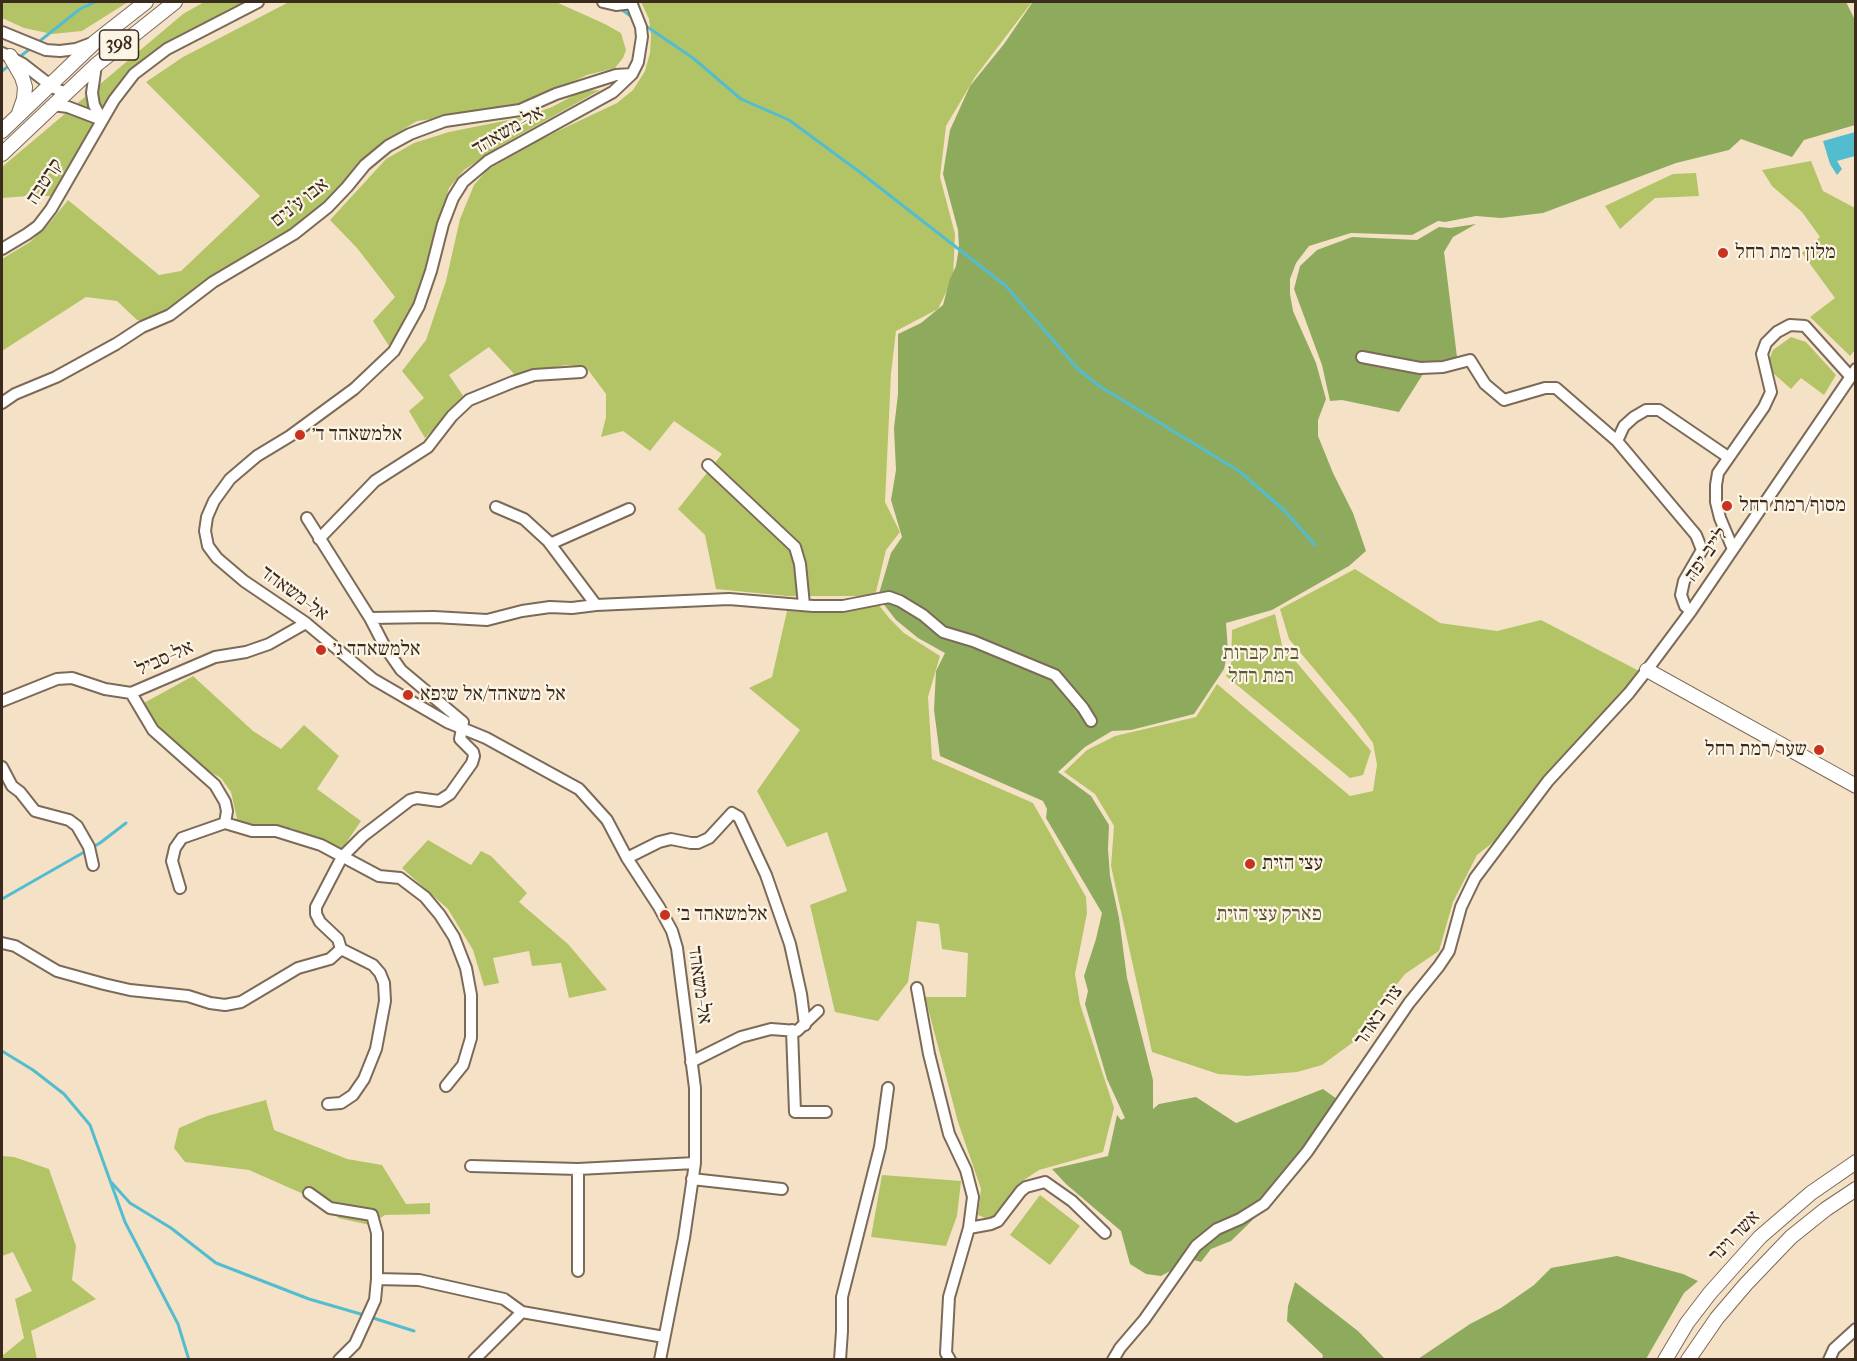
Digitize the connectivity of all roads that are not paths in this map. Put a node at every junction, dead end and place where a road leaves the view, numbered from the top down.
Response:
1 (146, 2) edge
2 (175, 2) edge
3 (258, 2) edge
4 (603, 2) edge
5 (631, 2) edge
6 (2, 32) edge
7 (96, 42) junction
8 (6, 54) edge
9 (96, 65) junction
10 (632, 74) junction
11 (49, 85) junction
12 (66, 93) junction
13 (53, 105) junction
14 (16, 117) junction
15 (102, 120) junction
16 (2, 131) edge
17 (2, 154) edge
18 (2, 249) edge
19 (1362, 357) dead end
20 (581, 372) dead end
21 (1853, 373) edge
22 (2, 403) edge
23 (1617, 441) junction
24 (1728, 457) junction
25 (708, 465) dead end
26 (496, 507) dead end
27 (629, 509) dead end
28 (307, 518) dead end
29 (319, 538) junction
30 (550, 544) junction
31 (1733, 549) junction
32 (596, 605) junction
33 (804, 605) junction
34 (1691, 611) junction
35 (370, 618) junction
36 (306, 623) junction
37 (1647, 670) junction
38 (131, 693) junction
39 (2, 701) edge
40 (1091, 721) dead end
41 (462, 728) junction
42 (2, 768) edge
43 (1856, 786) edge
44 (225, 823) junction
45 (342, 856) junction
46 (627, 858) junction
47 (93, 865) dead end
48 (180, 888) dead end
49 (2, 943) edge
50 (341, 949) junction
51 (917, 988) dead end
52 (818, 1011) dead end
53 (805, 1024) junction
54 (792, 1030) junction
55 (691, 1062) junction
56 (446, 1086) dead end
57 (888, 1088) dead end
58 (328, 1104) dead end
59 (826, 1112) dead end
60 (1856, 1162) edge
61 (695, 1163) junction
62 (471, 1166) dead end
63 (578, 1169) junction
64 (692, 1179) junction
65 (1856, 1189) edge
66 (782, 1190) dead end
67 (309, 1193) dead end
68 (969, 1228) junction
69 (1105, 1233) dead end
70 (578, 1271) dead end
71 (377, 1279) junction
72 (522, 1312) junction
73 (1856, 1329) edge
74 (664, 1337) junction
75 (339, 1359) edge
76 (474, 1359) edge
77 (660, 1359) edge
78 (840, 1359) edge
79 (950, 1359) edge
80 (1113, 1359) edge
81 (1665, 1359) edge
82 (1688, 1359) edge
83 (1829, 1359) edge

1 - 7 main road, 398
2 - 9 main road, 398
3 - 15 street, קרטבה
4 - 5 street
5 - 10 street
6 - 7 street
7 - 11 main road, 398
8 - 11 street
8 - 14 main road
9 - 12 main road, 398
9 - 15 street
10 - 22 street, אבו ע'נים
10 - 36 street, אל-משאהד
11 - 12 street
11 - 14 main road, 398
12 - 13 main road, 398
13 - 15 street
13 - 17 main road, 398
14 - 16 main road, 398
15 - 18 street, קרטבה
19 - 23 street
20 - 29 street
21 - 24 street
21 - 31 street, לייב יפה
23 - 24 street
23 - 34 street
24 - 31 street
25 - 33 street
26 - 30 street
27 - 30 street
28 - 29 street
29 - 35 street
30 - 32 street
31 - 34 street, לייב יפה
32 - 33 street
32 - 35 street
33 - 40 street
34 - 37 street, לייב יפה
35 - 41 street
36 - 38 street, אל-סביל
36 - 41 street, אל-משאהד
37 - 43 main road
37 - 80 street, צור באהר
38 - 39 street, אל-סביל
38 - 44 street
41 - 45 street
41 - 46 street, אל-משאהד
42 - 47 street
44 - 45 street
44 - 48 street
45 - 50 street
45 - 56 street
46 - 53 street
46 - 55 street, אל-משאהד
49 - 50 street
50 - 58 street
51 - 68 street
52 - 53 street
53 - 54 street
54 - 55 street
54 - 59 street
55 - 61 street, אל-משאהד
57 - 78 street
60 - 81 main road, אשר וינר
61 - 63 street
61 - 64 street, אל-משאהד
62 - 63 street
63 - 70 street
64 - 66 street
64 - 74 street, אל-משאהד
65 - 82 main road, אשר וינר
67 - 71 street
68 - 69 street
68 - 79 street
71 - 72 street
71 - 75 street
72 - 74 street
72 - 76 street
73 - 83 street
74 - 77 street, אל-משאהד

